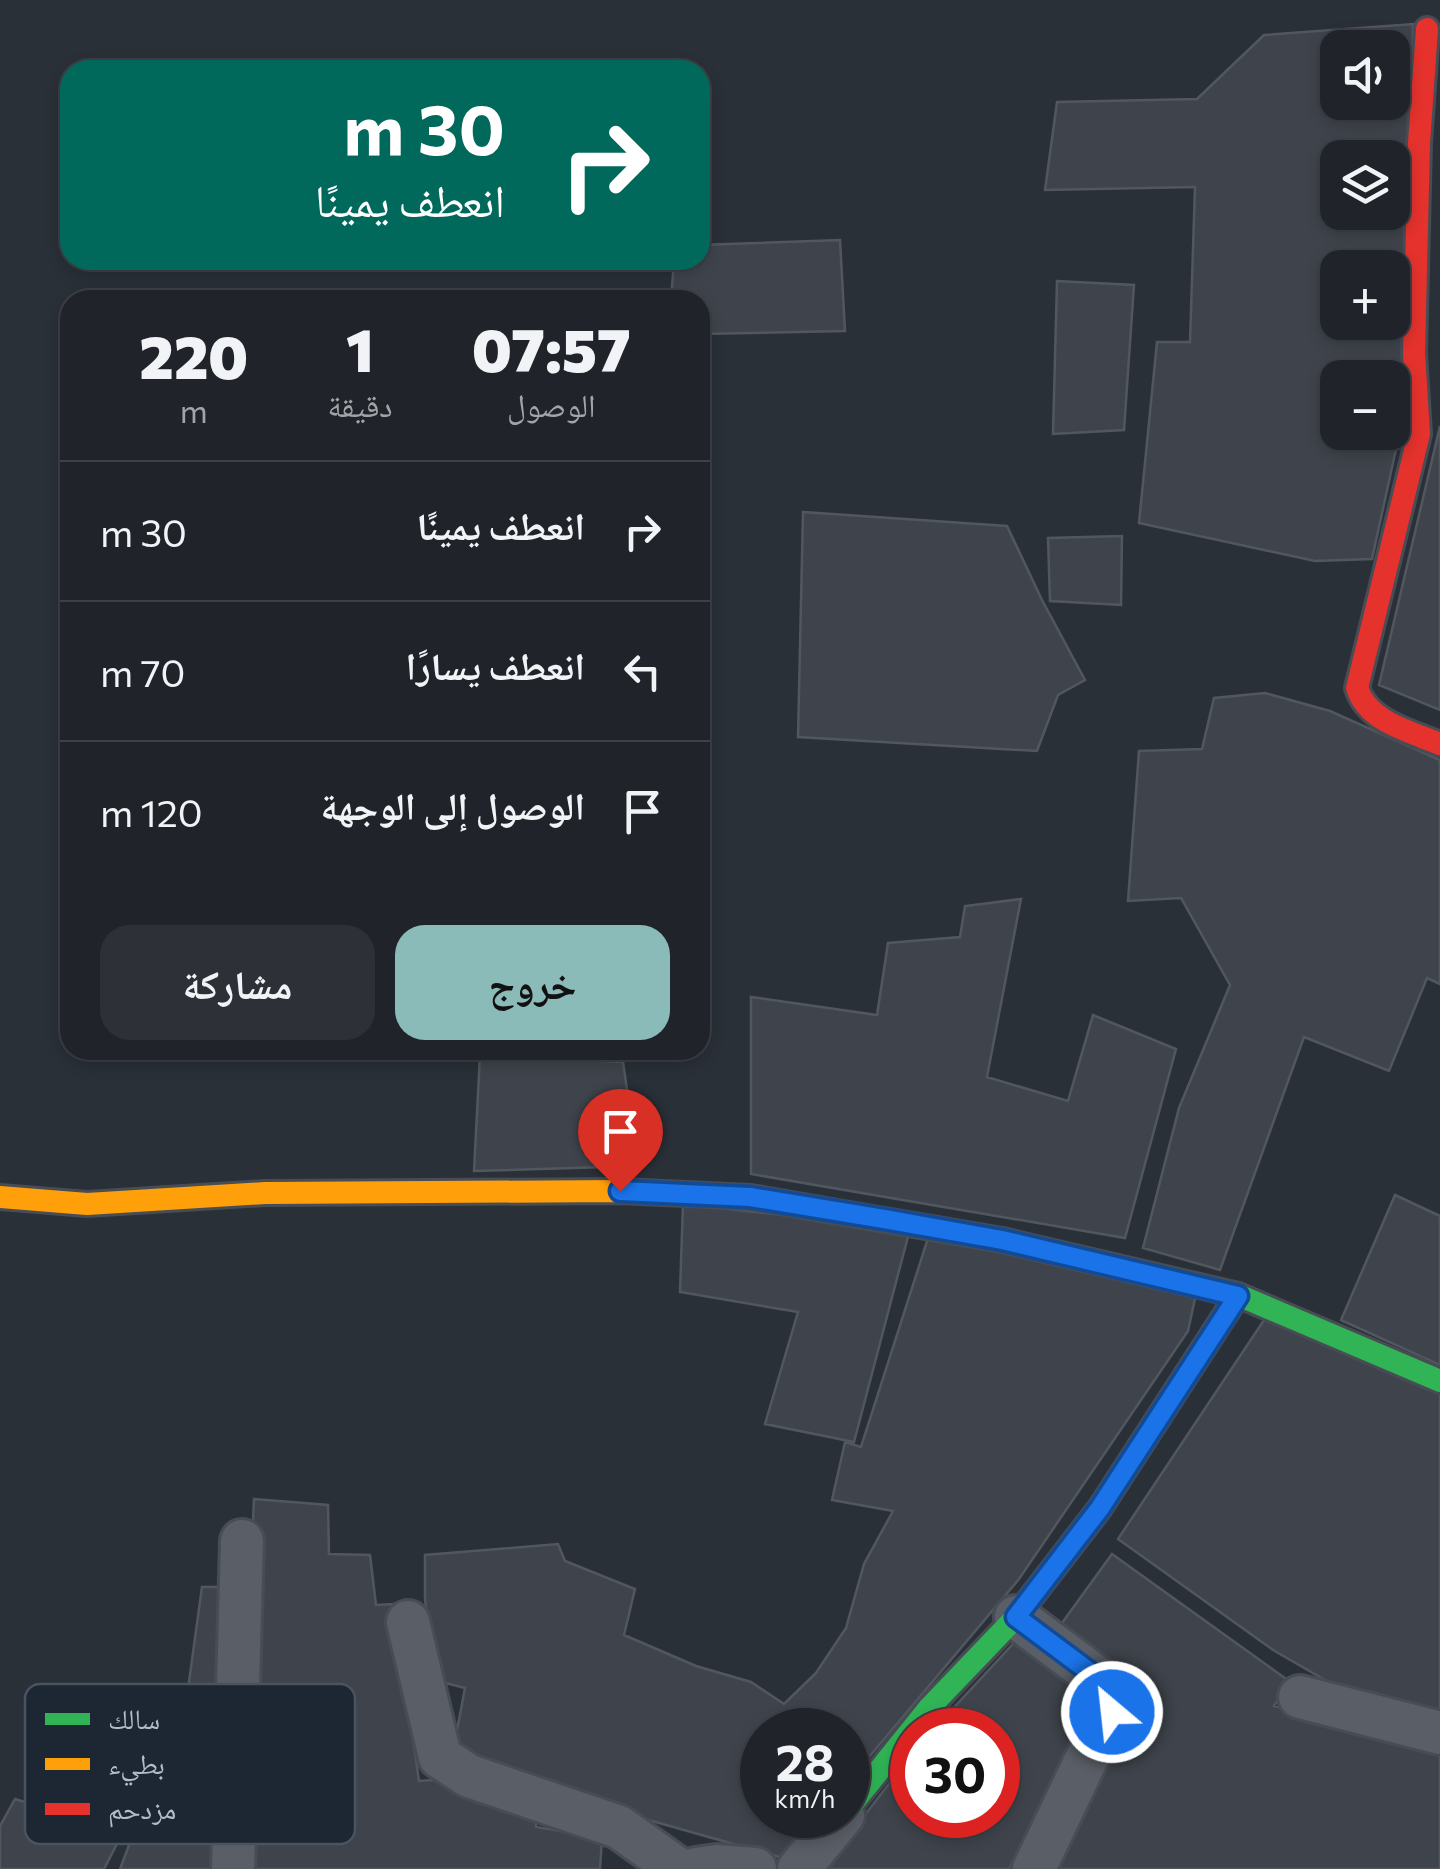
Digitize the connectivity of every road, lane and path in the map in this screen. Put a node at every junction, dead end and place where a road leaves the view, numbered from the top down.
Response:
1 (1427, 29) dead end
2 (1440, 744) edge
3 (0, 1197) edge
4 (1238, 1296) junction
5 (1440, 1381) edge
6 (242, 1541) dead end
7 (1016, 1617) junction
8 (408, 1622) dead end
9 (238, 1684) edge
10 (1300, 1697) dead end
11 (1440, 1734) edge
12 (870, 1782) edge
13 (824, 1838) edge
14 (233, 1844) edge
15 (232, 1869) edge
16 (678, 1869) edge
17 (696, 1869) edge
18 (756, 1869) edge
19 (799, 1869) edge
20 (1034, 1869) edge

1 - 2 street
3 - 4 street
4 - 5 street
4 - 7 street
6 - 9 street
7 - 12 street
7 - 20 street
8 - 16 street
10 - 11 street
13 - 19 street
14 - 15 street
17 - 18 street

